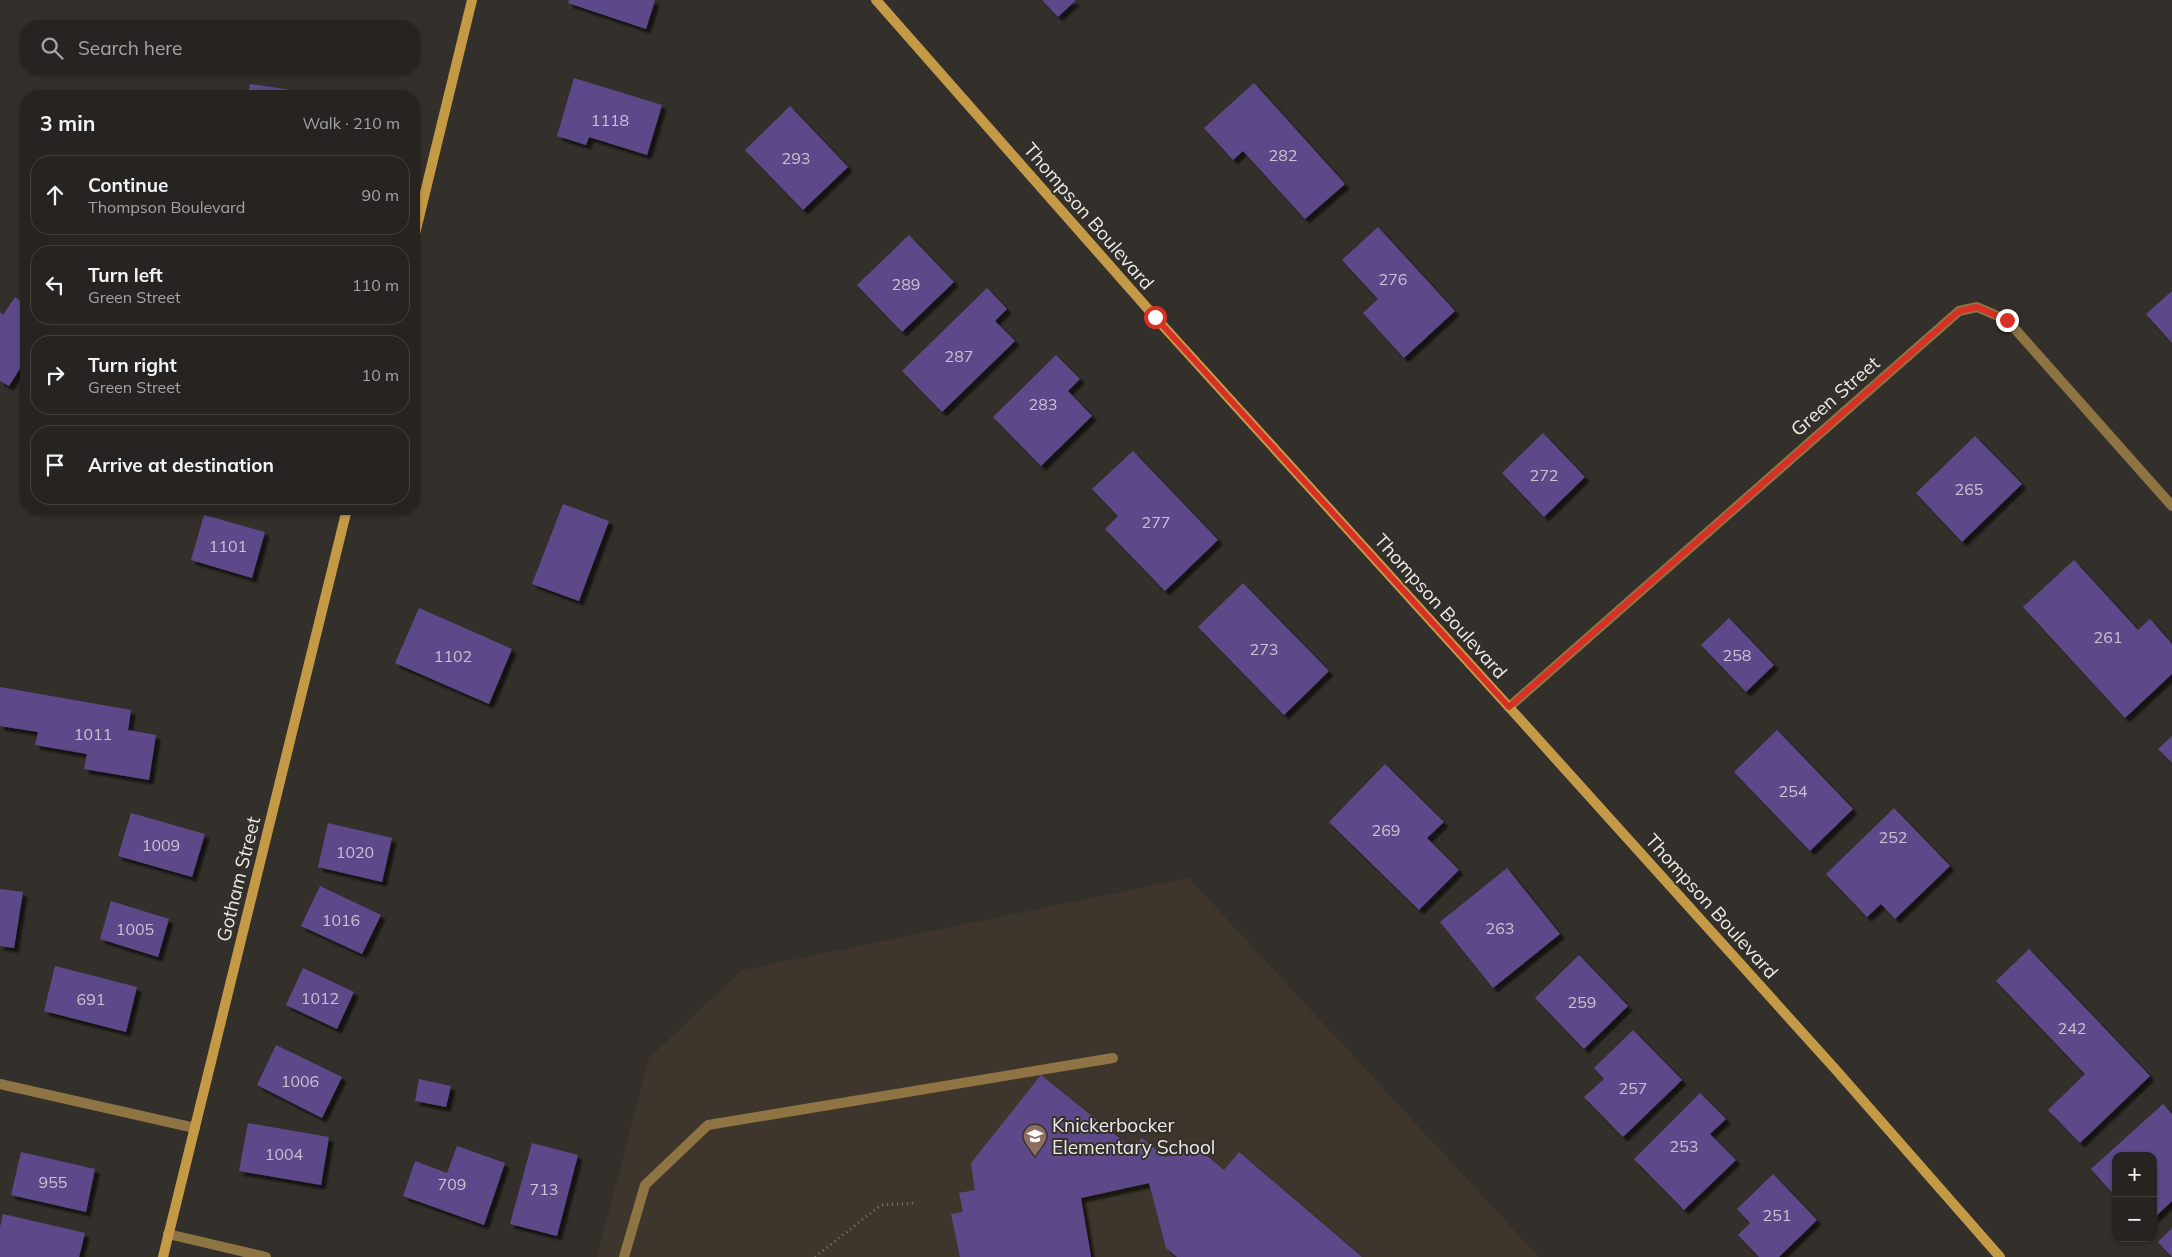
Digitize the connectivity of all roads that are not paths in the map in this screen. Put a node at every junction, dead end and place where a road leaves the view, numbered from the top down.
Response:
1 (472, 0) edge
2 (876, 0) edge
3 (420, 213) edge
4 (2172, 506) edge
5 (346, 515) edge
6 (1509, 707) junction
7 (1113, 1058) dead end
8 (0, 1084) edge
9 (195, 1128) junction
10 (168, 1234) junction
11 (163, 1257) edge
12 (266, 1257) edge
13 (624, 1257) edge
14 (2000, 1257) edge

1 - 3 street
2 - 6 street, Thompson Boulevard
4 - 6 street, Green Street
5 - 9 street, Gotham Street
6 - 14 street, Thompson Boulevard
7 - 13 street
8 - 9 street
9 - 10 street, Gotham Street
10 - 11 street, Gotham Street
10 - 12 street

